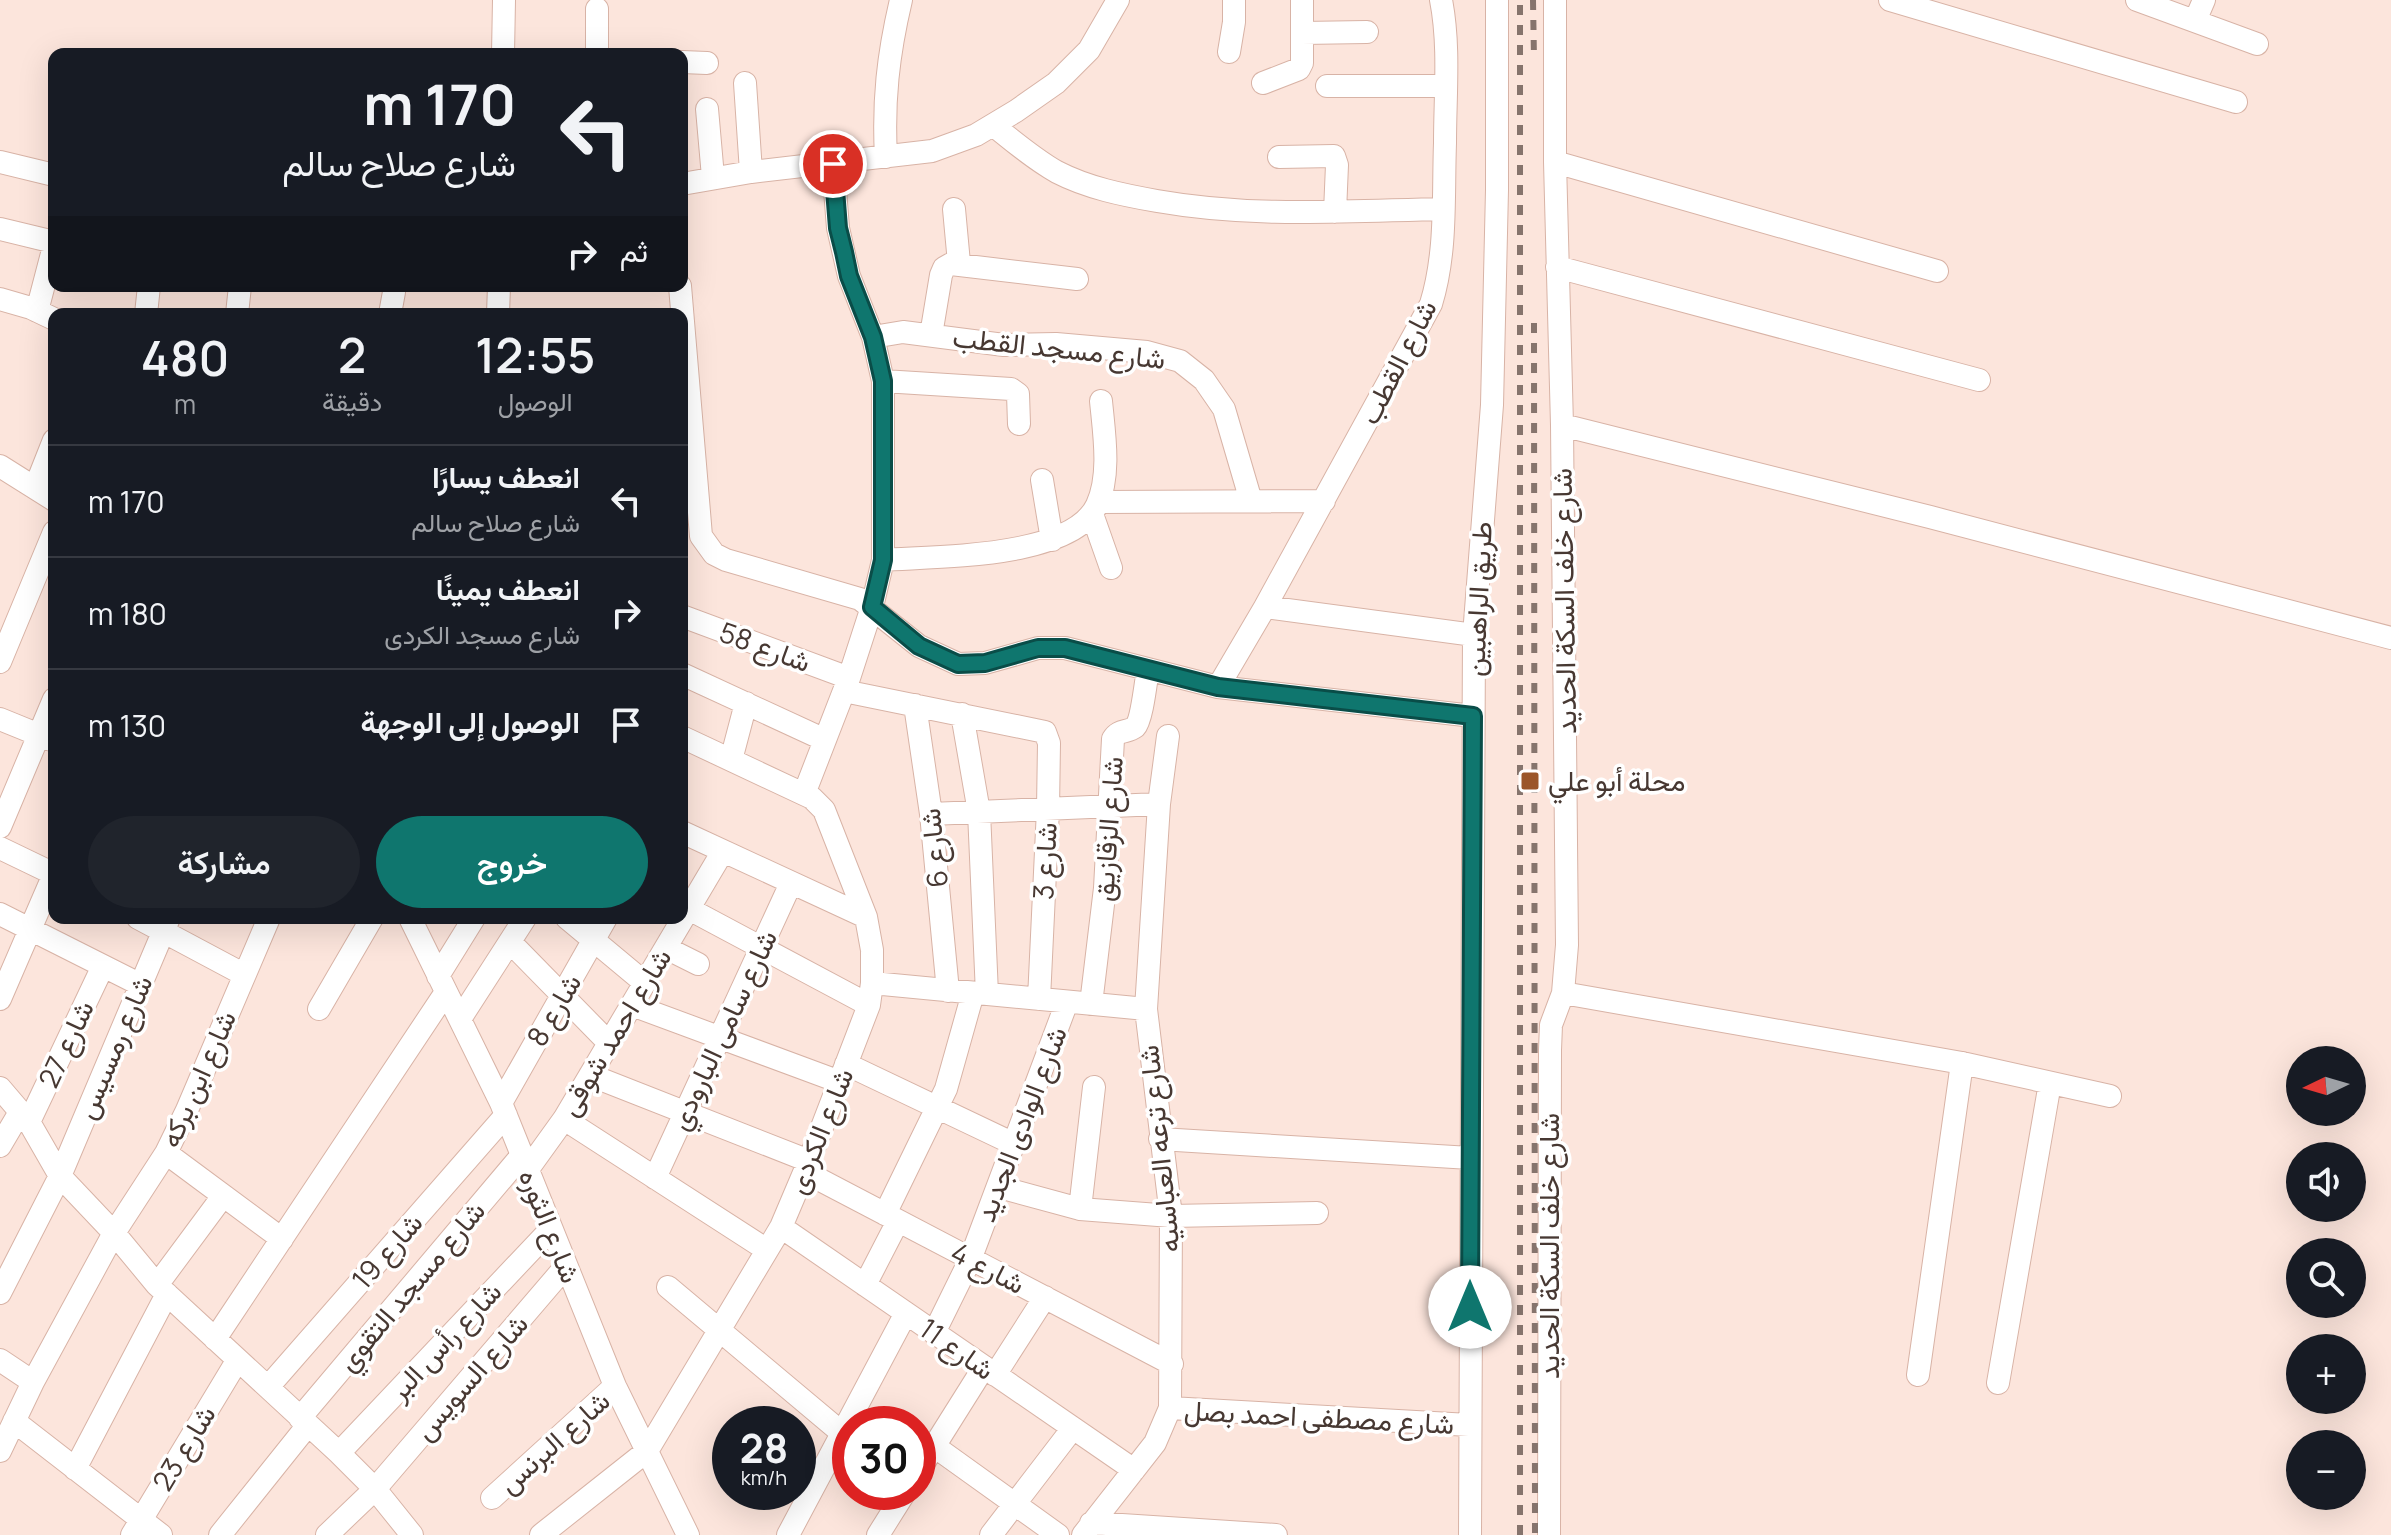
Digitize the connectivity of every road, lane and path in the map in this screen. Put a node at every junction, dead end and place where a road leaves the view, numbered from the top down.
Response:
1 (504, 0) edge
2 (901, 0) edge
3 (1118, 0) edge
4 (1234, 0) edge
5 (1302, 0) edge
6 (1441, 0) edge
7 (1497, 0) edge
8 (1555, 0) edge
9 (1890, 0) edge
10 (2137, 0) edge
11 (2204, 0) edge
12 (597, 9) dead end
13 (2195, 21) junction
14 (1367, 32) dead end
15 (1302, 33) junction
16 (2257, 44) dead end
17 (503, 48) edge
18 (597, 48) edge
19 (1229, 52) dead end
20 (688, 62) edge
21 (707, 63) dead end
22 (745, 83) dead end
23 (1263, 83) dead end
24 (1327, 86) dead end
25 (1446, 86) junction
26 (2236, 102) dead end
27 (707, 109) dead end
28 (993, 125) junction
29 (886, 157) junction
30 (1279, 157) dead end
31 (0, 162) edge
32 (1555, 162) junction
33 (833, 164) junction
34 (751, 172) junction
35 (48, 174) edge
36 (713, 177) junction
37 (688, 183) edge
38 (954, 209) dead end
39 (1443, 209) junction
40 (1335, 212) junction
41 (0, 229) edge
42 (48, 242) edge
43 (959, 263) junction
44 (1557, 267) junction
45 (1937, 271) dead end
46 (1077, 279) dead end
47 (48, 291) edge
48 (0, 299) edge
49 (45, 315) edge
50 (931, 335) junction
51 (873, 337) junction
52 (1979, 380) dead end
53 (883, 381) junction
54 (1101, 401) dead end
55 (688, 423) edge
56 (1019, 424) dead end
57 (1562, 425) junction
58 (48, 455) edge
59 (1, 470) edge
60 (1042, 480) dead end
61 (35, 488) junction
62 (48, 496) edge
63 (1251, 501) junction
64 (1324, 501) junction
65 (1096, 508) junction
66 (694, 525) edge
67 (1052, 540) junction
68 (48, 546) edge
69 (883, 560) junction
70 (1111, 568) dead end
71 (872, 607) junction
72 (1265, 607) junction
73 (688, 618) edge
74 (1474, 635) junction
75 (2391, 638) edge
76 (0, 662) edge
77 (1148, 669) junction
78 (688, 677) edge
79 (846, 684) junction
80 (1218, 687) junction
81 (746, 703) junction
82 (915, 705) junction
83 (962, 714) junction
84 (1473, 716) junction
85 (0, 719) edge
86 (1038, 729) joint
87 (1168, 736) dead end
88 (47, 738) edge
89 (688, 740) edge
90 (825, 740) junction
91 (731, 760) junction
92 (804, 794) junction
93 (1159, 804) junction
94 (1110, 806) junction
95 (1048, 809) junction
96 (979, 812) junction
97 (931, 814) junction
98 (0, 827) edge
99 (688, 835) edge
100 (0, 848) edge
101 (723, 851) junction
102 (48, 871) edge
103 (791, 883) junction
104 (48, 888) edge
105 (688, 903) edge
106 (0, 914) edge
107 (866, 917) junction
108 (688, 922) edge
109 (266, 924) edge
110 (369, 924) edge
111 (413, 924) edge
112 (471, 924) edge
113 (522, 924) edge
114 (574, 924) edge
115 (603, 924) edge
116 (676, 924) edge
117 (166, 925) edge
118 (31, 929) junction
119 (594, 940) junction
120 (511, 943) junction
121 (666, 948) junction
122 (761, 948) junction
123 (698, 964) dead end
124 (103, 966) junction
125 (243, 974) junction
126 (645, 983) junction
127 (442, 984) junction
128 (141, 985) junction
129 (948, 991) junction
130 (1563, 993) junction
131 (870, 994) junction
132 (980, 994) junction
133 (562, 996) junction
134 (0, 999) edge
135 (1039, 999) junction
136 (1067, 1002) junction
137 (1091, 1004) junction
138 (632, 1005) junction
139 (319, 1009) dead end
140 (1146, 1009) junction
141 (460, 1019) junction
142 (720, 1038) junction
143 (609, 1043) junction
144 (1962, 1063) junction
145 (843, 1073) junction
146 (590, 1075) junction
147 (2050, 1083) junction
148 (1094, 1087) dead end
149 (0, 1088) edge
150 (2110, 1096) dead end
151 (936, 1107) junction
152 (503, 1109) junction
153 (686, 1111) junction
154 (25, 1117) junction
155 (564, 1119) junction
156 (1160, 1139) junction
157 (1014, 1144) junction
158 (0, 1146) edge
159 (166, 1153) junction
160 (1470, 1158) junction
161 (525, 1162) junction
162 (807, 1167) junction
163 (60, 1176) junction
164 (655, 1178) junction
165 (999, 1187) junction
166 (223, 1196) junction
167 (1080, 1209) junction
168 (1317, 1213) dead end
169 (1171, 1216) junction
170 (892, 1218) junction
171 (781, 1227) junction
172 (551, 1229) junction
173 (114, 1233) junction
174 (282, 1239) junction
175 (767, 1250) junction
176 (970, 1260) junction
177 (566, 1266) junction
178 (865, 1285) junction
179 (668, 1287) dead end
180 (162, 1290) junction
181 (0, 1293) edge
182 (1045, 1297) junction
183 (906, 1313) junction
184 (720, 1331) junction
185 (934, 1333) junction
186 (215, 1339) junction
187 (0, 1360) edge
188 (237, 1361) junction
189 (1172, 1364) junction
190 (990, 1371) junction
191 (1918, 1375) dead end
192 (33, 1382) junction
193 (1998, 1383) dead end
194 (615, 1386) junction
195 (268, 1387) junction
196 (856, 1406) edge
197 (1170, 1408) junction
198 (14, 1421) junction
199 (304, 1422) junction
200 (832, 1425) edge
201 (1469, 1425) junction
202 (1073, 1428) junction
203 (936, 1443) edge
204 (936, 1447) edge
205 (0, 1451) edge
206 (647, 1451) junction
207 (832, 1452) edge
208 (339, 1453) junction
209 (75, 1469) junction
210 (1134, 1470) junction
211 (375, 1489) junction
212 (492, 1498) dead end
213 (1015, 1504) junction
214 (894, 1510) edge
215 (136, 1527) edge
216 (1087, 1529) edge
217 (161, 1535) edge
218 (220, 1535) edge
219 (327, 1535) edge
220 (412, 1535) edge
221 (541, 1535) edge
222 (688, 1535) edge
223 (788, 1535) edge
224 (878, 1535) edge
225 (991, 1535) edge
226 (1058, 1535) edge
227 (1276, 1535) edge
228 (1470, 1535) edge
229 (1549, 1535) edge

1 - 17 street
2 - 29 street
3 - 28 street
4 - 19 street
5 - 15 street
6 - 25 street, شارع القطب
7 - 74 street, طريق الراهبين
8 - 32 street, شارع خلف السكة الحديد
9 - 26 street
10 - 13 street
11 - 13 street
12 - 18 street
13 - 16 street
14 - 15 street
15 - 23 street
20 - 21 street
22 - 34 street
24 - 25 street
25 - 39 street, شارع القطب
27 - 36 street
28 - 29 street
28 - 40 street
29 - 33 street
30 - 40 street
31 - 35 street
32 - 44 street, شارع خلف السكة الحديد
32 - 45 street
33 - 34 street
33 - 51 street
34 - 36 street
36 - 37 street
38 - 43 street
39 - 40 street
39 - 64 street, شارع القطب
41 - 42 street
43 - 46 street
43 - 50 street
44 - 52 street
44 - 57 street, شارع خلف السكة الحديد
47 - 49 street
48 - 49 street
50 - 51 street, شارع مسجد القطب
50 - 63 street, شارع مسجد القطب
51 - 53 street
53 - 56 street
53 - 69 street
54 - 65 street
55 - 66 street
57 - 75 street
57 - 130 street, شارع خلف السكة الحديد
58 - 61 street
59 - 61 street
60 - 67 street
61 - 62 street
63 - 64 street
63 - 65 street
64 - 72 street, شارع القطب
65 - 67 street
65 - 70 street
66 - 71 street
67 - 69 street
68 - 76 street
69 - 71 street
71 - 77 street
71 - 79 street
72 - 74 street
72 - 80 street, شارع القطب
73 - 79 street, شارع 58
74 - 84 street, طريق الراهبين
77 - 80 street
77 - 94 street, شارع الزقازيق
78 - 81 street
79 - 82 street, شارع 58
79 - 90 street
80 - 84 street
81 - 90 street
81 - 91 street
82 - 83 street, شارع 58
82 - 97 street, شارع 6
83 - 86 street, شارع 58
83 - 96 street
84 - 160 street, طريق الراهبين
85 - 88 street
86 - 95 street, شارع 3
87 - 93 street, شارع ترعه العباسيه
88 - 98 street
89 - 91 street
90 - 92 street
91 - 92 street
92 - 107 street, شارع الكردى
93 - 94 street
93 - 140 street, شارع ترعه العباسيه
94 - 95 street
94 - 137 street, شارع الزقازيق
95 - 96 street
95 - 135 street, شارع 3
96 - 97 street
96 - 132 street
97 - 129 street, شارع 6
99 - 101 street
100 - 102 street
101 - 103 street
101 - 105 street, شارع احمد شوقى
103 - 107 street
103 - 122 street, شارع سامى البارودي
104 - 118 street
106 - 118 street
107 - 131 street, شارع الكردى
108 - 122 street
109 - 125 street, شارع ابن بركه
110 - 139 street
111 - 127 street, شارع الثوره
112 - 127 street
113 - 120 street
114 - 119 street
115 - 119 street, شارع 8
116 - 121 street, شارع احمد شوقى
117 - 125 street
117 - 128 street, شارع رمسيس
118 - 124 street
118 - 134 street
119 - 126 street
119 - 133 street, شارع 8
120 - 133 street
120 - 141 street
121 - 123 street
121 - 126 street, شارع احمد شوقى
122 - 131 street
122 - 142 street, شارع سامى البارودي
124 - 128 street
124 - 154 street, شارع 27
125 - 159 street, شارع ابن بركه
126 - 138 street, شارع احمد شوقى
127 - 141 street, شارع الثوره
127 - 174 street
128 - 163 street, شارع رمسيس
129 - 131 street
129 - 132 street
130 - 144 street
130 - 229 street, شارع خلف السكة الحديد
131 - 145 street, شارع الكردى
132 - 135 street
132 - 151 street
133 - 143 street
133 - 152 street, شارع 8
135 - 136 street
136 - 137 street
136 - 157 street, شارع الوادى الجديد
137 - 140 street
138 - 142 street
138 - 143 street, شارع احمد شوقى
140 - 156 street, شارع ترعه العباسيه
141 - 152 street, شارع الثوره
142 - 145 street
142 - 153 street, شارع سامى البارودي
143 - 146 street, شارع احمد شوقى
144 - 147 street
144 - 191 street
145 - 151 street
145 - 162 street, شارع الكردى
146 - 153 street, شارع 4
146 - 155 street, شارع احمد شوقى
147 - 150 street
147 - 193 street
148 - 167 street
149 - 154 street
151 - 157 street
151 - 170 street
152 - 161 street, شارع الثوره
152 - 195 street, شارع 19
153 - 162 street, شارع 4
153 - 164 street, شارع سامى البارودي
154 - 158 street, شارع 27
154 - 163 street
155 - 161 street, شارع احمد شوقى
155 - 164 street
156 - 160 street
156 - 169 street, شارع ترعه العباسيه
157 - 165 street, شارع الوادى الجديد
159 - 166 street
159 - 173 street, شارع ابن بركه
160 - 201 street, طريق الراهبين
161 - 172 street, شارع الثوره
161 - 199 street, شارع مسجد التقوي
162 - 170 street, شارع 4
162 - 171 street, شارع الكردى
163 - 173 street
163 - 181 street, شارع رمسيس
164 - 175 street
165 - 167 street
165 - 176 street, شارع الوادى الجديد
166 - 174 street
166 - 180 street
167 - 169 street
168 - 169 street
169 - 189 street, شارع ترعه العباسيه
170 - 176 street, شارع 4
170 - 178 street
171 - 175 street, شارع الكردى
171 - 178 street, شارع 11
172 - 177 street, شارع الثوره
172 - 208 street, شارع رأس البر
173 - 180 street
173 - 192 street, شارع ابن بركه
174 - 186 street
175 - 184 street, شارع الكردى
176 - 182 street, شارع 4
176 - 185 street, شارع الوادى الجديد
177 - 194 street, شارع الثوره
177 - 211 street, شارع السويس
178 - 183 street, شارع 11
179 - 184 street
180 - 186 street
180 - 209 street
182 - 189 street, شارع 4
182 - 190 street
183 - 185 street, شارع 11
183 - 196 street
184 - 200 street
184 - 206 street, شارع الكردى
185 - 190 street, شارع 11
186 - 188 street
187 - 192 street
188 - 195 street
188 - 215 street, شارع 23
189 - 197 street, شارع ترعه العباسيه
190 - 202 street, شارع 11
190 - 203 street
192 - 198 street, شارع ابن بركه
194 - 206 street, شارع الثوره
194 - 212 street, شارع البرنس
195 - 199 street
197 - 201 street, شارع مصطفى احمد بصل
197 - 210 street, شارع ترعه العباسيه
198 - 205 street, شارع ابن بركه
198 - 209 street
199 - 208 street
199 - 218 street, شارع مسجد التقوي
201 - 228 street, طريق الراهبين
202 - 210 street, شارع 11
202 - 213 street
204 - 213 street
206 - 221 street
206 - 222 street, شارع الثوره
207 - 223 street
208 - 211 street
209 - 215 street
210 - 216 street, شارع ترعه العباسيه
211 - 219 street, شارع السويس
211 - 220 street
213 - 225 street
213 - 226 street
214 - 224 street
215 - 217 street
216 - 227 street

